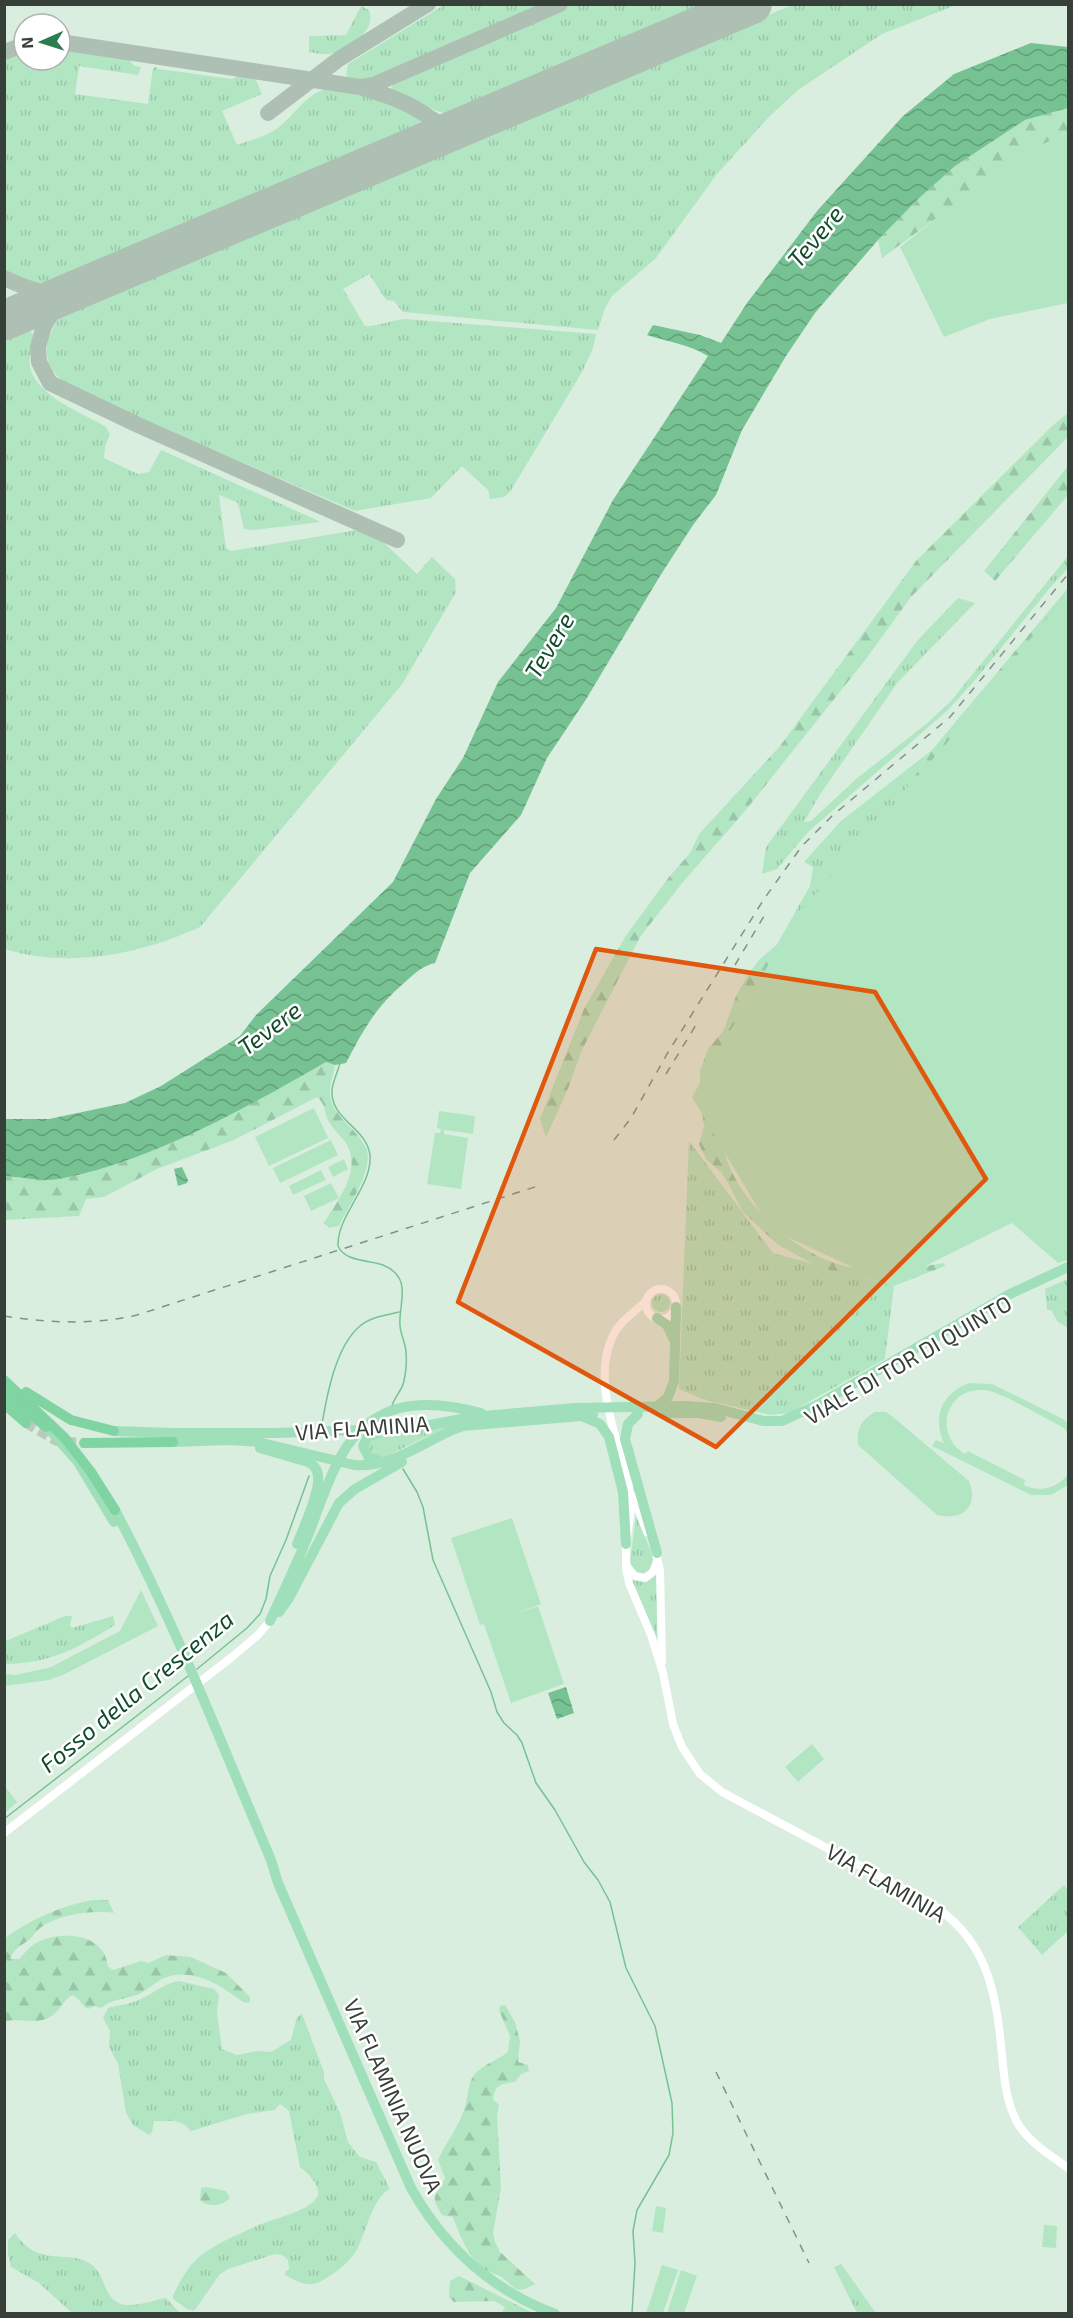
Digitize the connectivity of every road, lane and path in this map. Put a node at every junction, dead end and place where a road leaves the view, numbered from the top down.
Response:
1 (1068, 1267) edge
2 (1068, 1274) edge
3 (646, 1301) junction
4 (676, 1307) junction
5 (629, 1317) junction
6 (655, 1317) junction
7 (675, 1344) junction
8 (5, 1380) edge
9 (674, 1381) junction
10 (4, 1392) edge
11 (4, 1404) edge
12 (657, 1406) junction
13 (687, 1406) junction
14 (638, 1414) junction
15 (493, 1416) junction
16 (578, 1416) junction
17 (27, 1423) tunnel mouth
18 (392, 1427) junction
19 (48, 1428) joint
20 (333, 1430) junction
21 (114, 1431) joint
22 (231, 1440) junction
23 (173, 1442) joint
24 (428, 1442) junction
25 (84, 1443) tunnel mouth
26 (325, 1457) junction
27 (389, 1461) junction
28 (628, 1481) junction
29 (318, 1487) junction
30 (115, 1510) joint
31 (329, 1519) junction
32 (626, 1544) junction
33 (658, 1556) junction
34 (626, 1565) junction
35 (280, 1598) junction
36 (270, 1621) junction
37 (184, 1661) junction
38 (663, 1673) junction
39 (4, 1833) edge
40 (1068, 2168) edge
41 (555, 2313) edge

1 - 13 main road, VIALE DI TOR DI QUINTO
2 - 14 main road, VIALE DI TOR DI QUINTO
3 - 4 street
3 - 5 street, VIA FLAMINIA
3 - 6 street
4 - 6 street
4 - 7 main road
5 - 6 street
5 - 28 street, VIA FLAMINIA
6 - 7 main road
7 - 9 main road
8 - 21 highway
8 - 30 highway
9 - 12 main road
9 - 13 main road
10 - 19 highway
11 - 17 highway
12 - 13 main road, VIA FLAMINIA
12 - 15 main road, VIA FLAMINIA
14 - 16 main road, VIA FLAMINIA
14 - 33 main road
15 - 18 main road, VIA FLAMINIA
15 - 35 main road
16 - 24 main road, VIA FLAMINIA
16 - 32 main road
18 - 20 main road, VIA FLAMINIA
18 - 27 main road
19 - 37 main road, VIA FLAMINIA NUOVA
20 - 21 main road, VIA FLAMINIA
20 - 26 main road
22 - 23 main road, VIA FLAMINIA
22 - 26 main road, VIA FLAMINIA
22 - 29 main road
23 - 25 highway
24 - 27 main road, VIA FLAMINIA
24 - 31 main road
26 - 27 main road, VIA FLAMINIA
28 - 32 street, VIA FLAMINIA
28 - 33 street, VIA FLAMINIA
29 - 31 main road
29 - 35 main road
30 - 37 main road, VIA FLAMINIA NUOVA
31 - 36 main road
32 - 34 street, VIA FLAMINIA
33 - 34 street
33 - 38 street, VIA FLAMINIA
34 - 38 street, VIA FLAMINIA
35 - 36 main road
36 - 39 street
37 - 41 main road, VIA FLAMINIA NUOVA
38 - 40 street, VIA FLAMINIA

